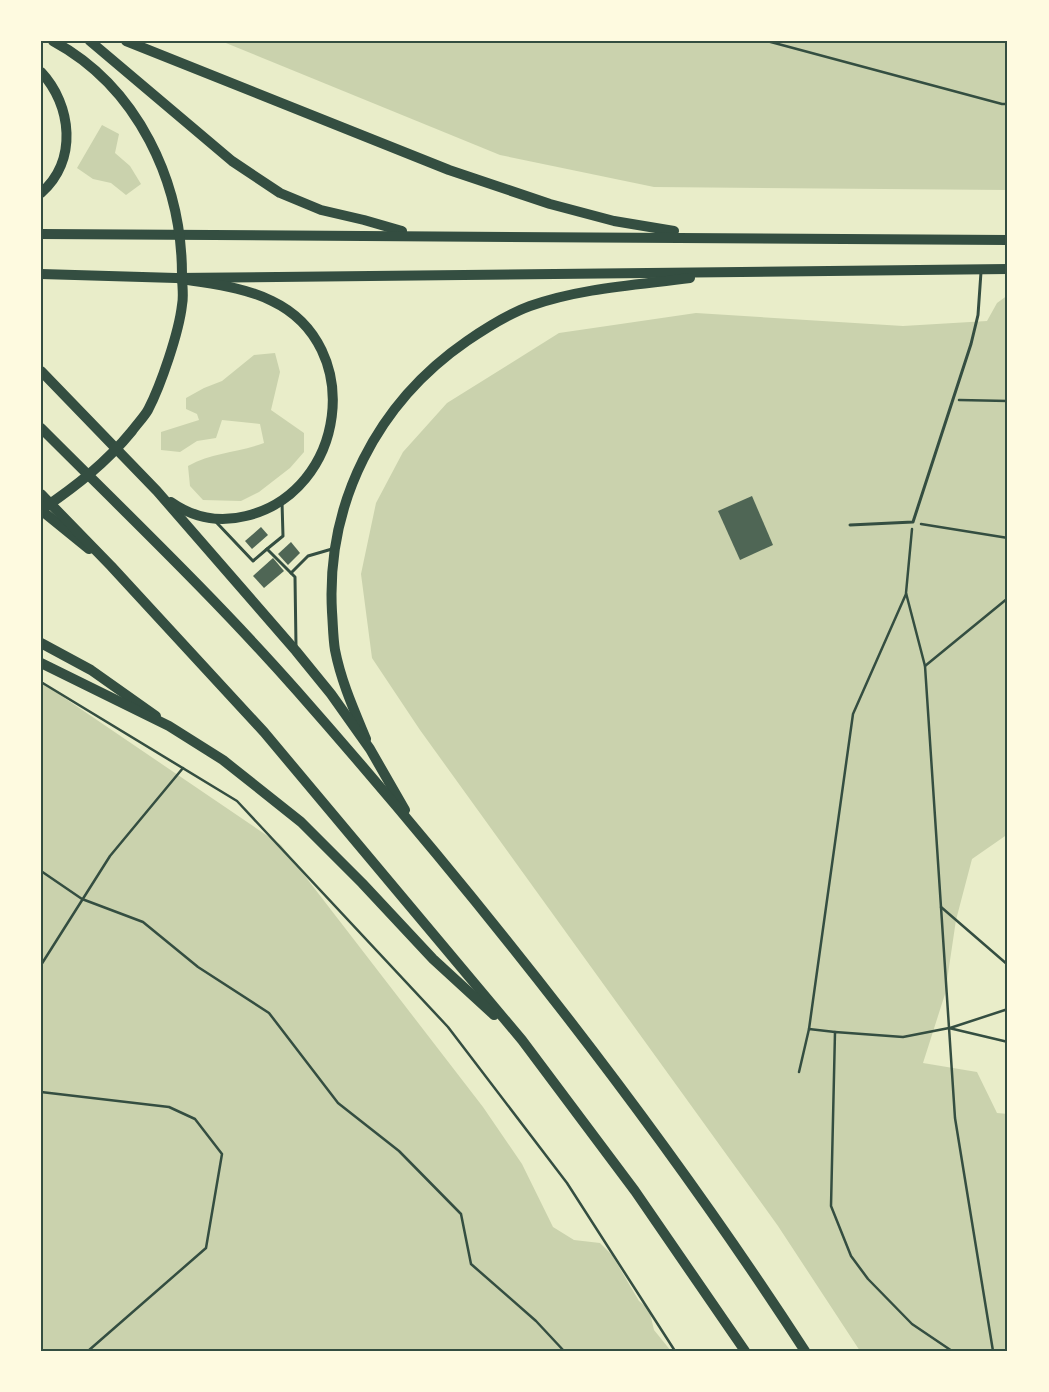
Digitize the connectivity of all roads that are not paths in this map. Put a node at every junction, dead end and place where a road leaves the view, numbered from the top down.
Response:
1 (53, 41) edge
2 (90, 41) edge
3 (126, 41) edge
4 (41, 72) edge
5 (41, 193) edge
6 (41, 234) edge
7 (414, 235) junction
8 (705, 237) junction
9 (1008, 240) edge
10 (981, 269) junction
11 (1008, 269) edge
12 (736, 272) junction
13 (41, 274) edge
14 (176, 278) junction
15 (41, 371) edge
16 (41, 428) edge
17 (157, 491) junction
18 (41, 494) edge
19 (282, 500) junction
20 (41, 510) edge
21 (214, 518) junction
22 (850, 525) dead end
23 (267, 549) junction
24 (333, 549) junction
25 (111, 566) junction
26 (291, 573) junction
27 (41, 643) edge
28 (296, 651) junction
29 (41, 663) edge
30 (169, 726) junction
31 (370, 750) junction
32 (432, 850) junction
33 (522, 1040) junction
34 (745, 1351) edge
35 (805, 1351) edge

1 - 20 main road
2 - 7 main road
3 - 8 main road
4 - 5 main road
6 - 7 main road
7 - 8 main road
8 - 9 main road
10 - 11 main road
10 - 12 main road
10 - 22 lane
12 - 14 main road
12 - 24 main road
13 - 14 main road
14 - 19 main road
15 - 17 main road
16 - 32 main road
17 - 21 main road
17 - 28 main road
18 - 25 main road
19 - 21 main road
19 - 23 lane
20 - 25 main road
21 - 23 lane
23 - 26 lane
24 - 26 lane
24 - 31 main road
25 - 33 main road
26 - 28 lane
27 - 30 main road
28 - 31 main road
29 - 30 main road
30 - 33 main road
31 - 32 main road
32 - 35 main road
33 - 34 main road

